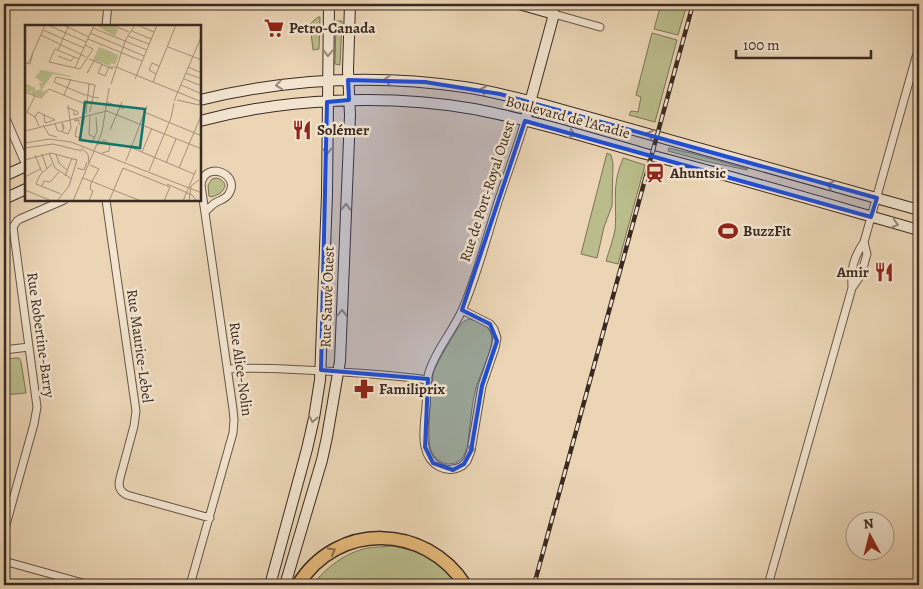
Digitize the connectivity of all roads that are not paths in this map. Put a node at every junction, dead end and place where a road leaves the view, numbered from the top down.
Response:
1 (108, 4) edge
2 (329, 4) edge
3 (350, 4) edge
4 (519, 4) edge
5 (555, 9) edge
6 (106, 25) edge
7 (600, 27) dead end
8 (919, 49) edge
9 (348, 80) junction
10 (328, 81) junction
11 (201, 100) edge
12 (349, 100) junction
13 (531, 101) junction
14 (327, 102) junction
15 (4, 114) edge
16 (201, 121) edge
17 (525, 121) junction
18 (25, 164) edge
19 (25, 166) edge
20 (4, 176) edge
21 (25, 189) edge
22 (877, 198) junction
23 (4, 199) edge
24 (62, 201) edge
25 (106, 201) edge
26 (919, 210) edge
27 (206, 211) junction
28 (871, 217) junction
29 (919, 230) edge
30 (462, 310) junction
31 (29, 347) junction
32 (4, 350) edge
33 (228, 369) junction
34 (320, 370) junction
35 (337, 372) junction
36 (428, 380) junction
37 (210, 518) junction
38 (4, 532) edge
39 (4, 561) edge
40 (90, 585) edge
41 (190, 585) edge
42 (270, 585) edge
43 (284, 585) edge
44 (298, 585) edge
45 (465, 585) edge
46 (768, 585) edge

1 - 6 street
2 -> 10 main road, Rue Sauvé Ouest
3 - 9 main road, Rue Sauvé Ouest
4 - 5 main road
5 - 7 street
5 - 13 main road, Rue de Port-Royal Ouest
8 - 22 street
9 - 10 main road, Boulevard de l'Acadie
9 - 12 main road, Rue Sauvé Ouest
13 -> 9 main road, Boulevard de l'Acadie
10 -> 11 main road, Boulevard de l'Acadie
10 - 14 main road, Rue Sauvé Ouest
12 - 14 main road, Boulevard de l'Acadie
12 - 17 main road, Boulevard de l'Acadie
35 -> 12 main road, Rue Sauvé Ouest
13 - 17 main road, Rue de Port-Royal Ouest
22 -> 13 main road, Boulevard de l'Acadie
14 - 16 main road, Boulevard de l'Acadie
14 -> 34 main road, Rue Sauvé Ouest
15 - 18 street
17 -> 28 main road, Boulevard de l'Acadie
17 - 30 street, Rue de Port-Royal Ouest
19 - 20 main road
21 - 23 main road
22 - 26 main road, Boulevard de l'Acadie
22 - 28 street
24 - 31 street, Rue Robertine-Barry
25 - 37 street, Rue Maurice-Lebel
27 - 27 street, Rue Alice-Nolin
27 - 33 street, Rue Alice-Nolin
28 -> 29 main road, Boulevard de l'Acadie
28 - 46 street
30 - 36 street, Rue de Port-Royal Ouest
36 -> 30 street, Rue de Port-Royal Ouest
31 - 32 street
31 - 38 street, Rue Robertine-Barry
33 - 34 street
33 - 37 street, Rue Alice-Nolin
34 - 35 street
34 -> 42 main road, Rue Sauvé Ouest
35 - 36 street
35 - 43 main road, Rue Sauvé Ouest
37 - 41 street, Rue Alice-Nolin
39 - 40 street
44 -> 45 highway

